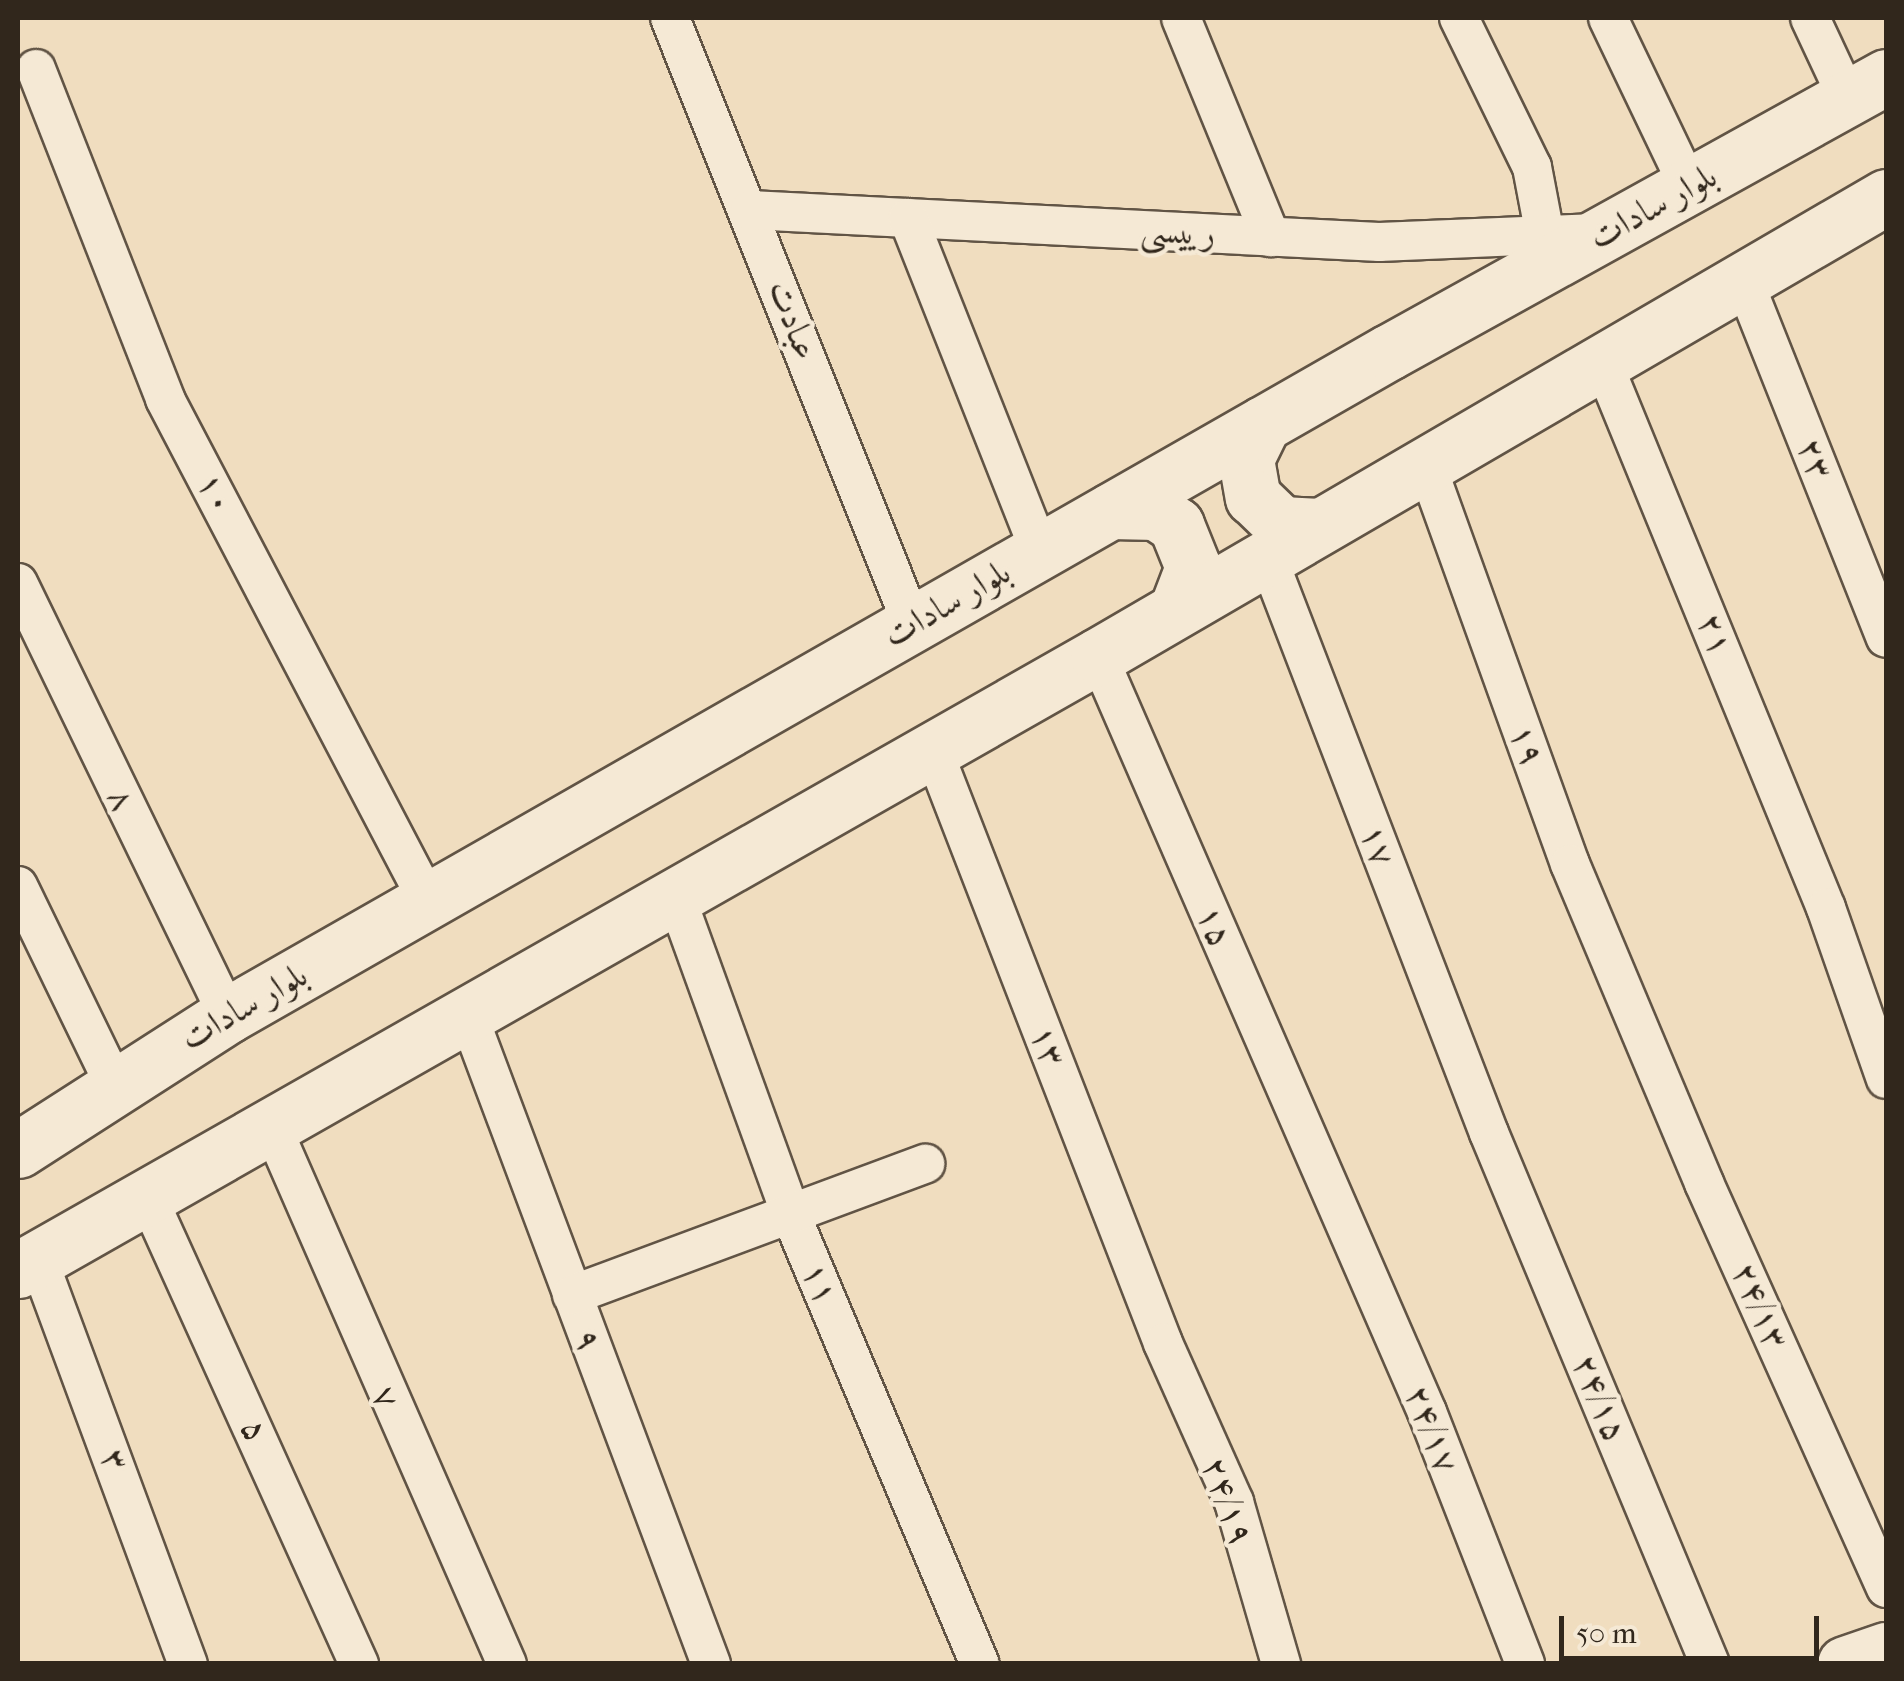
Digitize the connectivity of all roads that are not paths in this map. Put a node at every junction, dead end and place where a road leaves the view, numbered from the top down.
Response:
1 (670, 18) edge
2 (1182, 18) edge
3 (1460, 18) edge
4 (1608, 18) edge
5 (1810, 18) edge
6 (36, 70) dead end
7 (1867, 88) edge
8 (1689, 188) junction
9 (750, 210) junction
10 (908, 218) junction
11 (1872, 220) edge
12 (1607, 232) junction
13 (1545, 235) junction
14 (1271, 237) junction
15 (1743, 279) junction
16 (1602, 360) junction
17 (1263, 424) junction
18 (1426, 464) junction
19 (1111, 511) junction
20 (1319, 526) junction
21 (1040, 551) junction
22 (1267, 556) junction
23 (18, 583) edge
24 (1177, 609) junction
25 (912, 624) junction
26 (1886, 638) edge
27 (1098, 656) junction
28 (934, 750) junction
29 (18, 886) edge
30 (676, 897) junction
31 (428, 902) junction
32 (228, 1015) junction
33 (468, 1015) junction
34 (1637, 1024) joint
35 (1886, 1079) edge
36 (114, 1084) junction
37 (272, 1127) junction
38 (1489, 1133) joint
39 (18, 1150) edge
40 (925, 1164) dead end
41 (1333, 1197) joint
42 (148, 1198) junction
43 (791, 1215) junction
44 (28, 1264) edge
45 (572, 1295) junction
46 (1163, 1342) joint
47 (1886, 1588) edge
48 (1886, 1650) edge
49 (188, 1664) edge
50 (359, 1664) edge
51 (507, 1664) edge
52 (711, 1664) edge
53 (980, 1664) edge
54 (1280, 1664) edge
55 (1524, 1664) edge
56 (1710, 1664) edge
57 (1845, 1664) edge

1 - 9 street, عبادت
2 - 14 street
3 - 13 street
4 - 8 street
5 - 7 street
6 - 31 street, ۱۰
7 - 8 street, بلوار سادات
8 - 12 street, بلوار سادات
9 - 10 street, رییسی
9 - 25 street, عبادت
10 - 14 street, رییسی
10 - 21 street
11 - 15 street
12 - 13 street, رییسی
12 - 17 street, بلوار سادات
13 - 14 street, رییسی
15 - 16 street
15 - 26 street, ۲۳
16 - 18 street
16 - 35 street, ۲۱
17 - 19 street, بلوار سادات
17 - 20 street
18 - 20 street
18 - 34 street, ۱۹
19 - 21 street, بلوار سادات
19 - 24 street
20 - 22 street
21 - 25 street, بلوار سادات
22 - 24 street
22 - 38 street, ۱۷
23 - 32 street, ۸
24 - 27 street
25 - 31 street, بلوار سادات
27 - 28 street
27 - 41 street, ۱۵
28 - 30 street
28 - 46 street, ۱۳
29 - 36 street
30 - 33 street
30 - 43 street, ۱۱
31 - 32 street, بلوار سادات
32 - 36 street, بلوار سادات
33 - 37 street
33 - 45 street, ۹
34 - 47 street, ۲۴/۱۳
36 - 39 street, بلوار سادات
37 - 42 street
37 - 51 street, ۷
38 - 56 street, ۲۴/۱۵
40 - 43 street
41 - 55 street, ۲۴/۱۷
42 - 44 street
42 - 50 street, ۵
43 - 45 street
43 - 53 street, ۱۱
44 - 49 street, ۳
45 - 52 street, ۹
46 - 54 street, ۲۴/۱۹
48 - 57 street

